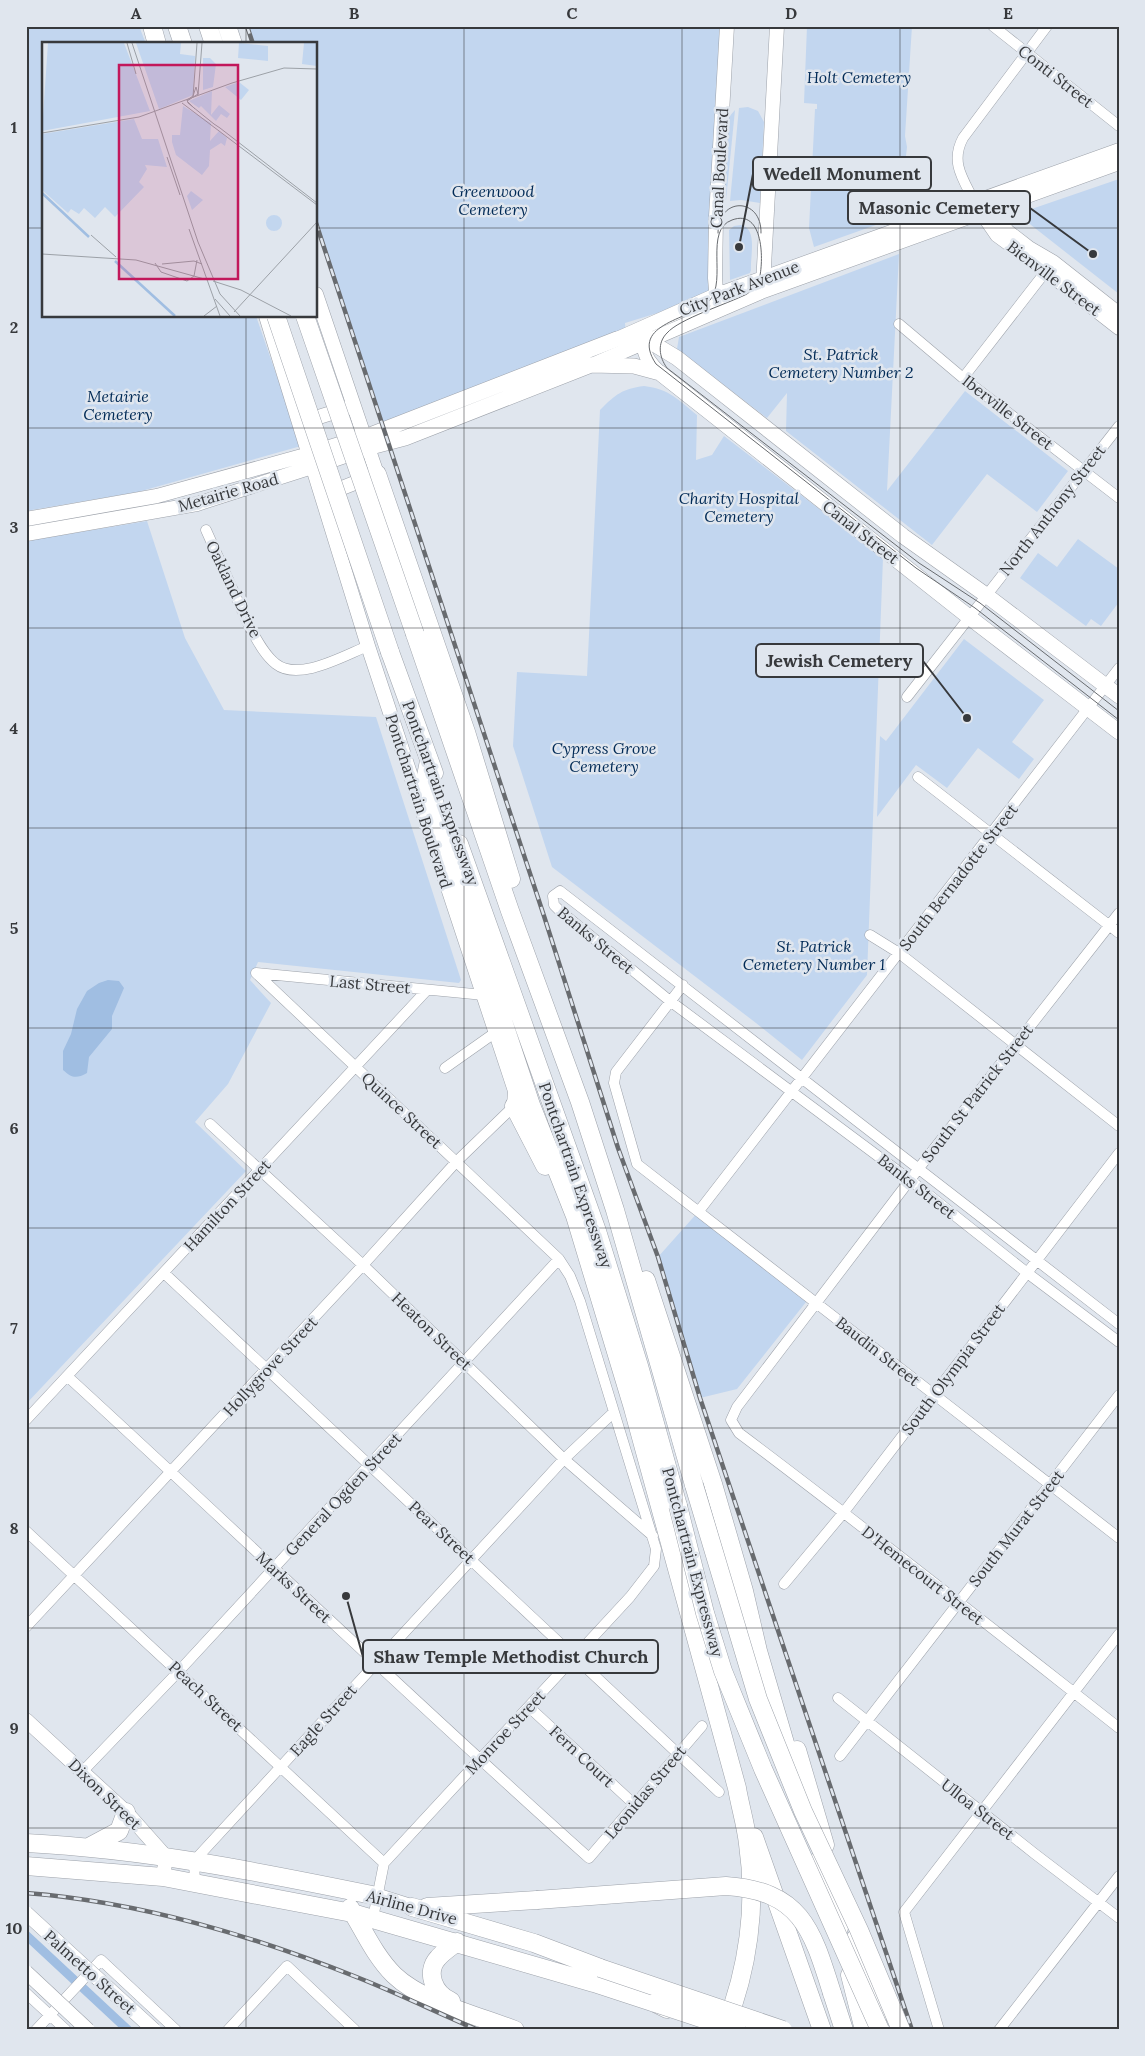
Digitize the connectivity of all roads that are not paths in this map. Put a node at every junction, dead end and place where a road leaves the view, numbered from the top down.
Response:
1 (177, 26) edge
2 (208, 26) edge
3 (227, 26) edge
4 (727, 26) edge
5 (777, 26) edge
6 (993, 26) edge
7 (1047, 26) edge
8 (182, 42) edge
9 (213, 42) edge
10 (232, 42) edge
11 (1026, 53) junction
12 (1119, 126) edge
13 (1119, 150) edge
14 (1119, 163) edge
15 (1006, 203) junction
16 (982, 207) junction
17 (1029, 248) junction
18 (1050, 266) junction
19 (765, 277) junction
20 (762, 292) junction
21 (716, 295) junction
22 (318, 300) edge
23 (717, 310) junction
24 (1119, 314) edge
25 (267, 318) edge
26 (277, 318) edge
27 (306, 318) edge
28 (660, 320) junction
29 (899, 324) dead end
30 (1119, 328) edge
31 (676, 329) junction
32 (617, 339) junction
33 (646, 342) junction
34 (677, 358) junction
35 (591, 365) junction
36 (660, 373) junction
37 (963, 378) junction
38 (354, 406) junction
39 (300, 423) junction
40 (1119, 426) edge
41 (769, 430) junction
42 (366, 442) junction
43 (755, 447) junction
44 (310, 460) junction
45 (1084, 471) junction
46 (377, 474) junction
47 (192, 486) junction
48 (321, 496) junction
49 (1119, 498) edge
50 (197, 504) junction
51 (26, 519) edge
52 (206, 530) dead end
53 (26, 534) edge
54 (986, 595) junction
55 (968, 617) junction
56 (368, 646) junction
57 (1119, 668) edge
58 (1105, 685) junction
59 (1119, 696) edge
60 (907, 697) dead end
61 (1087, 708) junction
62 (1119, 732) edge
63 (429, 761) junction
64 (918, 776) dead end
65 (991, 834) junction
66 (510, 911) junction
67 (1119, 913) edge
68 (1109, 926) junction
69 (1119, 933) edge
70 (870, 935) dead end
71 (630, 944) junction
72 (899, 953) junction
73 (619, 959) junction
74 (256, 973) joint
75 (683, 984) junction
76 (427, 990) junction
77 (484, 995) junction
78 (670, 1001) junction
79 (496, 1032) junction
80 (1016, 1043) junction
81 (355, 1067) junction
82 (446, 1068) dead end
83 (802, 1076) junction
84 (791, 1090) junction
85 (514, 1106) junction
86 (210, 1124) dead end
87 (1119, 1126) edge
88 (1119, 1153) edge
89 (456, 1161) junction
90 (919, 1168) junction
91 (260, 1170) junction
92 (910, 1180) junction
93 (615, 1210) junction
94 (699, 1211) junction
95 (559, 1259) junction
96 (1036, 1260) junction
97 (363, 1265) junction
98 (1026, 1272) junction
99 (164, 1273) junction
100 (816, 1303) junction
101 (604, 1312) junction
102 (1119, 1324) edge
103 (1119, 1342) edge
104 (465, 1363) junction
105 (266, 1369) junction
106 (67, 1376) junction
107 (934, 1395) junction
108 (1119, 1395) edge
109 (614, 1412) junction
110 (26, 1420) edge
111 (731, 1420) joint
112 (564, 1459) junction
113 (369, 1464) junction
114 (172, 1472) junction
115 (1049, 1485) junction
116 (844, 1512) junction
117 (26, 1531) edge
118 (654, 1537) junction
119 (1119, 1538) edge
120 (656, 1555) joint
121 (471, 1560) junction
122 (274, 1568) junction
123 (75, 1575) junction
124 (784, 1584) dead end
125 (744, 1591) junction
126 (958, 1603) junction
127 (26, 1627) edge
128 (1119, 1634) edge
129 (576, 1657) junction
130 (375, 1663) junction
131 (179, 1671) junction
132 (1073, 1692) junction
133 (838, 1698) dead end
134 (529, 1707) junction
135 (26, 1720) edge
136 (866, 1721) junction
137 (702, 1726) dead end
138 (1119, 1728) edge
139 (678, 1753) junction
140 (840, 1756) dead end
141 (479, 1760) junction
142 (281, 1767) junction
143 (83, 1771) junction
144 (736, 1788) junction
145 (719, 1792) dead end
146 (635, 1805) junction
147 (982, 1811) junction
148 (126, 1812) junction
149 (26, 1843) edge
150 (89, 1846) junction
151 (166, 1857) junction
152 (589, 1858) joint
153 (194, 1861) junction
154 (384, 1863) junction
155 (26, 1866) edge
156 (1119, 1876) edge
157 (163, 1877) junction
158 (195, 1883) junction
159 (325, 1886) junction
160 (377, 1896) junction
161 (1099, 1902) junction
162 (412, 1907) junction
163 (352, 1912) junction
164 (26, 1913) edge
165 (373, 1918) junction
166 (1119, 1918) edge
167 (457, 1942) junction
168 (26, 1972) edge
169 (597, 1976) junction
170 (26, 1994) edge
171 (654, 2003) junction
172 (50, 2015) junction
173 (478, 2015) junction
174 (36, 2030) edge
175 (66, 2030) edge
176 (88, 2030) edge
177 (154, 2030) edge
178 (176, 2030) edge
179 (228, 2030) edge
180 (355, 2030) edge
181 (516, 2030) edge
182 (712, 2030) edge
183 (724, 2030) edge
184 (737, 2030) edge
185 (784, 2030) edge
186 (822, 2030) edge
187 (844, 2030) edge
188 (864, 2030) edge
189 (880, 2030) edge
190 (886, 2030) edge
191 (901, 2030) edge
192 (940, 2030) edge
193 (999, 2030) edge

1 - 8 highway
2 - 9 highway
3 - 10 highway
4 - 21 main road, Canal Boulevard
5 - 19 main road
6 - 11 street, Conti Street
7 - 11 street
11 - 12 street, Conti Street
11 - 16 street, Bienville Street
13 - 16 main road, City Park Avenue
14 - 15 main road, City Park Avenue
15 - 16 main road, City Park Avenue
15 - 17 main road, Bienville Street
16 - 17 main road, Bienville Street
16 - 18 main road, Bienville Street
16 - 19 main road, City Park Avenue
16 - 20 main road, City Park Avenue
17 - 18 main road, Bienville Street
18 - 24 main road, Bienville Street
18 - 30 main road, Bienville Street
18 - 37 street
19 - 20 main road
19 - 21 main road, City Park Avenue
20 - 23 main road, City Park Avenue
21 - 23 main road, Canal Boulevard
21 - 28 main road, City Park Avenue
22 - 38 main road
23 - 31 main road, City Park Avenue
25 - 39 main road, Pontchartrain Boulevard
26 - 63 highway, Pontchartrain Expressway, bridge
27 - 66 highway, Pontchartrain Expressway, bridge
28 - 32 main road, City Park Avenue
28 - 33 main road
29 - 37 street, Iberville Street
31 - 33 main road, City Park Avenue
31 - 34 main road
32 - 33 main road, Canal Street
32 - 42 main road, City Park Avenue
33 - 34 main road, Canal Street
33 - 35 main road, City Park Avenue
33 - 36 main road
34 - 41 main road, Canal Street
35 - 36 main road, Canal Street
35 - 42 main road, City Park Avenue
36 - 43 main road, Canal Street
37 - 45 street, Iberville Street
38 - 39 main road
38 - 42 main road
39 - 44 main road, Pontchartrain Boulevard
40 - 45 street, North Anthony Street
41 - 43 main road
41 - 54 main road, Canal Street
42 - 44 main road, Metairie Road
42 - 46 main road
43 - 55 main road, Canal Street
44 - 47 main road, Metairie Road
44 - 48 main road, Pontchartrain Boulevard
44 - 50 main road, Metairie Road
45 - 49 street, Iberville Street
45 - 54 street, North Anthony Street
46 - 48 main road
46 - 66 highway
47 - 50 street
47 - 51 main road, Metairie Road
48 - 56 main road, Pontchartrain Boulevard
50 - 53 main road, Metairie Road
52 - 56 street, Oakland Drive
54 - 55 street, North Anthony Street
54 - 58 main road, Canal Street
55 - 60 street, North Anthony Street
55 - 61 main road, Canal Street
56 - 77 main road, Pontchartrain Boulevard
57 - 58 street, South Bernadotte Street
58 - 59 main road, Canal Street
58 - 61 street, South Bernadotte Street
61 - 62 main road, Canal Street
61 - 65 street, South Bernadotte Street
63 - 101 highway
63 - 189 highway, Pontchartrain Expressway, bridge
64 - 65 street
65 - 68 street
65 - 72 street, South Bernadotte Street
66 - 93 highway, Pontchartrain Expressway
67 - 68 street, South St Patrick Street
68 - 69 street
68 - 80 street, South St Patrick Street
70 - 72 street
71 - 73 street
71 - 73 street, Banks Street
71 - 75 street, Banks Street
72 - 80 street
72 - 83 street, South Bernadotte Street
73 - 78 street, Banks Street
74 - 76 street, Last Street
74 - 81 street, Quince Street
75 - 78 street
75 - 83 street, Banks Street
76 - 77 street, Last Street
76 - 81 street, Hamilton Street
77 - 79 main road, Pontchartrain Boulevard
78 - 84 street, Banks Street
78 - 94 street, Baudin Street
79 - 82 street
79 - 85 main road, Pontchartrain Boulevard
80 - 87 street
80 - 90 street, South St Patrick Street
81 - 89 street, Quince Street
81 - 91 street, Hamilton Street
83 - 84 street, South Bernadotte Street
83 - 90 street, Banks Street
84 - 92 street, Banks Street
84 - 94 street, South Bernadotte Street
85 - 89 street, Hollygrove Street
85 - 101 highway
86 - 91 street, Heaton Street
88 - 96 street, South Olympia Street
89 - 95 street, Quince Street
89 - 97 street, Hollygrove Street
90 - 92 street, South St Patrick Street
90 - 96 street, Banks Street
91 - 97 street, Heaton Street
91 - 99 street, Hamilton Street
92 - 98 street, Banks Street
92 - 100 street, South St Patrick Street
93 - 125 highway
93 - 191 highway, Pontchartrain Expressway, bridge
94 - 100 street, Baudin Street
95 - 104 street, General Ogden Street
95 - 109 street, Quince Street
96 - 98 street, South Olympia Street
96 - 102 street, Banks Street
97 - 104 street, Heaton Street
97 - 105 street, Hollygrove Street
98 - 103 street, Banks Street
98 - 107 street, South Olympia Street
99 - 105 street, Pear Street
99 - 106 street, Hamilton Street
100 - 107 street, Baudin Street
100 - 111 street, South St Patrick Street
101 - 144 highway
104 - 112 street, Heaton Street
104 - 113 street, General Ogden Street
105 - 113 street, Pear Street
105 - 114 street, Hollygrove Street
106 - 110 street, Hamilton Street
106 - 114 street, Marks Street
107 - 115 street, Baudin Street
107 - 116 street, South Olympia Street
108 - 115 street, South Murat Street
109 - 112 street, Eagle Street
109 - 118 street, Quince Street
111 - 116 street, D'Hemecourt Street
112 - 118 street, Heaton Street
112 - 121 street, Eagle Street
113 - 121 street, Pear Street
113 - 122 street, General Ogden Street
114 - 122 street, Marks Street
114 - 123 street, Hollygrove Street
115 - 119 street, Baudin Street
115 - 126 street, South Murat Street
116 - 124 street, South Olympia Street
116 - 126 street, D'Hemecourt Street
117 - 123 street, Peach Street
118 - 120 street, Quince Street
120 - 129 street, Monroe Street
121 - 129 street, Pear Street
121 - 130 street, Eagle Street
122 - 130 street, Marks Street
122 - 131 street, General Ogden Street
123 - 127 street, Hollygrove Street
123 - 131 street, Peach Street
125 - 188 highway, bridge
125 - 190 highway, bridge
126 - 132 street, D'Hemecourt Street
126 - 136 street, South Murat Street
128 - 132 street
129 - 134 street, Monroe Street
129 - 139 street, Pear Street
130 - 141 street, Marks Street
130 - 142 street, Eagle Street
131 - 142 street, Peach Street
131 - 143 street, General Ogden Street
132 - 138 street, D'Hemecourt Street
132 - 147 street
133 - 136 street, Ulloa Street
134 - 141 street, Monroe Street
134 - 146 street, Fern Court
135 - 143 main road, Dixon Street
136 - 140 street, South Murat Street
136 - 147 street, Ulloa Street
137 - 139 street, Leonidas Street
139 - 145 street, Pear Street
139 - 146 street, Leonidas Street
141 - 152 street, Marks Street
141 - 154 street, Monroe Street
142 - 153 street, Eagle Street
142 - 154 street, Peach Street
143 - 148 main road, Dixon Street
144 - 183 highway
144 - 186 highway
146 - 152 street, Leonidas Street
147 - 161 street, Ulloa Street
147 - 192 street
148 - 150 highway
148 - 151 main road, Dixon Street
149 - 150 highway, Airline Drive
150 - 151 highway, Airline Drive
151 - 153 highway, Airline Drive
151 - 157 main road
153 - 158 street
153 - 159 highway, Airline Drive
154 - 160 street
155 - 157 highway, Airline Drive
156 - 161 street
157 - 158 highway, Airline Drive
158 - 163 highway, Airline Drive
159 - 160 highway, Airline Drive
159 - 163 highway
160 - 162 main road, Airline Drive
160 - 165 street
161 - 166 street, Ulloa Street
161 - 193 street
162 - 169 highway, Airline Drive
162 - 187 highway, bridge
163 - 165 highway, Airline Drive
163 - 173 highway
164 - 177 main road, Palmetto Street, bridge
165 - 167 highway, Airline Drive
167 - 169 highway, Airline Drive
167 - 173 highway
168 - 176 main road, bridge
169 - 171 highway, Airline Drive
169 - 185 highway, Airline Drive, bridge
170 - 172 street
171 - 182 highway, bridge
171 - 184 highway, Airline Drive, bridge
172 - 174 street
172 - 175 street
172 - 178 street, Palmetto Street
173 - 181 highway
179 - 180 street

